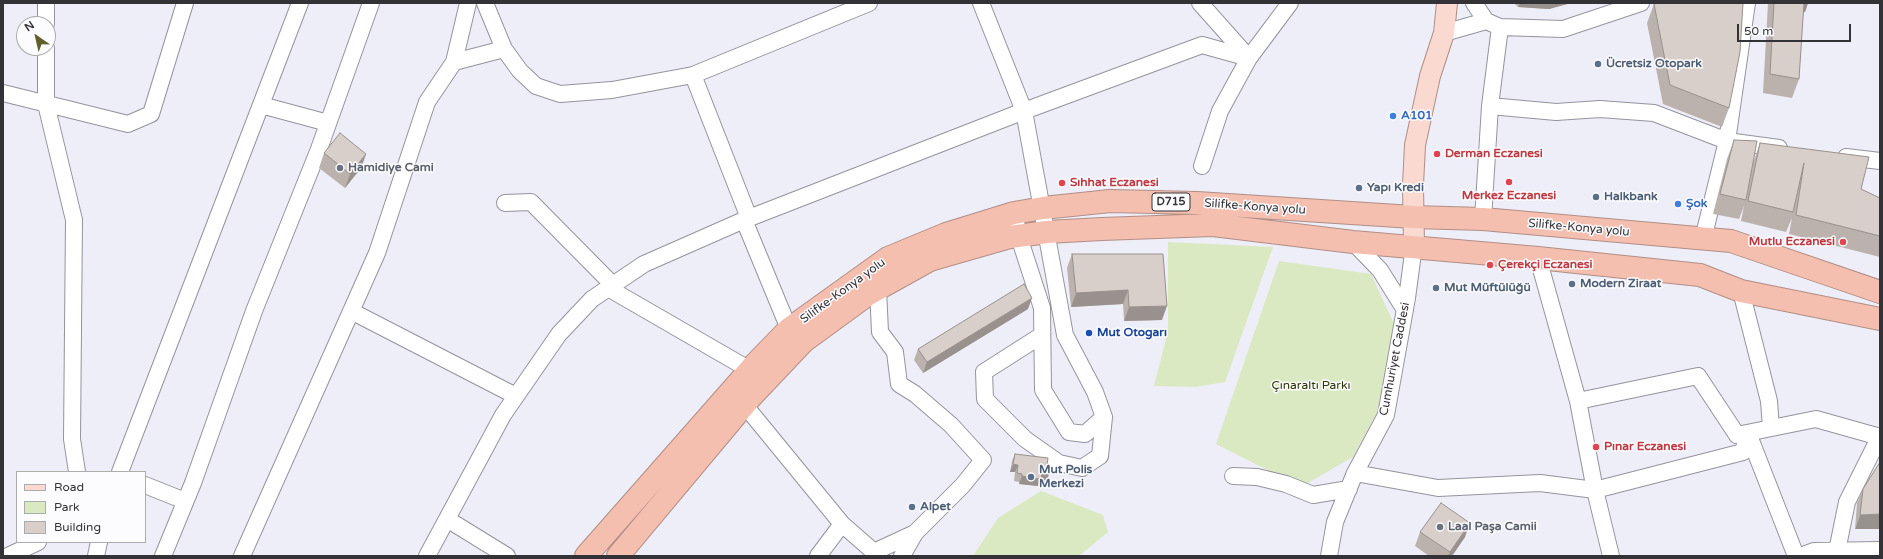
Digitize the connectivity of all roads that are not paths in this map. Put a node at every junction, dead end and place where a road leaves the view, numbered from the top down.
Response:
1 (46, 3) edge
2 (185, 3) edge
3 (300, 3) edge
4 (371, 3) edge
5 (468, 3) edge
6 (485, 3) edge
7 (869, 3) edge
8 (982, 3) edge
9 (1200, 3) edge
10 (1290, 3) edge
11 (1434, 3) edge
12 (1447, 3) edge
13 (1474, 3) edge
14 (1641, 3) edge
15 (1747, 3) edge
16 (46, 16) edge
17 (1493, 24) junction
18 (1444, 33) junction
19 (504, 49) junction
20 (46, 56) edge
21 (1249, 58) junction
22 (454, 62) junction
23 (693, 75) junction
24 (1430, 76) junction
25 (3, 93) edge
26 (46, 104) junction
27 (261, 105) junction
28 (1490, 106) junction
29 (1024, 111) junction
30 (328, 123) junction
31 (1727, 141) junction
32 (1796, 150) edge
33 (1834, 155) edge
34 (1880, 161) edge
35 (1202, 166) dead end
36 (505, 204) dead end
37 (1043, 208) junction
38 (1014, 213) junction
39 (1413, 217) junction
40 (747, 219) junction
41 (1483, 219) junction
42 (1047, 232) junction
43 (1019, 236) junction
44 (1703, 239) junction
45 (1353, 242) junction
46 (1414, 246) junction
47 (1538, 258) junction
48 (611, 286) junction
49 (878, 289) junction
50 (1741, 291) junction
51 (1880, 292) edge
52 (1405, 310) junction
53 (351, 311) junction
54 (1880, 319) edge
55 (790, 329) junction
56 (1042, 335) junction
57 (750, 370) junction
58 (516, 396) junction
59 (738, 398) junction
60 (1578, 401) junction
61 (1104, 417) junction
62 (1771, 428) junction
63 (1748, 433) junction
64 (1880, 437) edge
65 (77, 471) edge
66 (120, 471) edge
67 (1356, 473) junction
68 (1232, 476) dead end
69 (146, 485) edge
70 (1349, 489) junction
71 (1595, 490) junction
72 (186, 501) junction
73 (447, 519) junction
74 (842, 524) junction
75 (915, 533) junction
76 (36, 543) edge
77 (99, 543) edge
78 (1880, 550) edge
79 (1837, 551) junction
80 (1856, 553) edge
81 (8, 556) edge
82 (96, 556) edge
83 (163, 556) edge
84 (242, 556) edge
85 (427, 556) edge
86 (507, 556) edge
87 (586, 556) edge
88 (618, 556) edge
89 (818, 556) edge
90 (902, 556) edge
91 (1329, 556) edge
92 (1610, 556) edge
93 (1796, 556) edge
94 (1800, 556) edge

1 - 16 street
2 - 26 street
3 - 27 street
4 - 30 street
5 - 22 street
6 - 19 street
7 - 23 street
8 - 29 street
9 - 21 street
10 - 21 street
11 - 24 main road
12 - 18 main road
13 - 17 street
14 - 17 street
15 - 31 street
17 - 18 street
17 - 28 street
18 - 24 main road
19 - 22 street
19 - 23 street
20 - 26 street
21 - 29 street
21 - 35 street
22 - 53 street
23 - 40 street
24 - 39 main road
25 - 26 street
26 - 65 street
27 - 30 street
27 - 66 street
28 - 31 street
28 - 41 street
29 - 37 street
29 - 40 street
30 - 72 street
31 - 32 street
31 - 44 street
33 - 34 street
36 - 48 street
37 - 38 highway, Silifke-Konya yolu / D715
37 - 39 highway, Silifke-Konya yolu / D715
37 - 42 street
38 - 43 street
38 - 55 highway, Silifke-Konya yolu / D715
39 - 41 highway, Silifke-Konya yolu / D715
39 - 46 main road
40 - 48 street
40 - 55 street
41 - 44 highway, Silifke-Konya yolu / D715
42 - 43 highway, Silifke-Konya yolu / D715
42 - 45 highway, Silifke-Konya yolu / D715
42 - 61 street
43 - 49 highway, Silifke-Konya yolu / D715
43 - 56 street
44 - 51 highway, Silifke-Konya yolu / D715
45 - 46 highway, Silifke-Konya yolu / D715
45 - 52 street
46 - 47 highway, Silifke-Konya yolu / D715
46 - 52 street, Cumhuriyet Caddesi
47 - 50 highway, Silifke-Konya yolu / D715
47 - 60 street
48 - 57 street
48 - 58 street
49 - 59 highway, Silifke-Konya yolu / D715
49 - 75 street
50 - 54 highway, Silifke-Konya yolu / D715
50 - 62 street
52 - 67 street, Cumhuriyet Caddesi
53 - 58 street
53 - 84 street
55 - 57 highway, Silifke-Konya yolu / D715
56 - 61 street
56 - 61 street
57 - 59 highway, Silifke-Konya yolu / D715
58 - 73 street
59 - 74 street
59 - 87 highway, Silifke-Konya yolu / D715
59 - 88 highway, Silifke-Konya yolu / D715
60 - 63 street
60 - 71 street
62 - 63 street
62 - 64 street
63 - 71 street
63 - 93 street
64 - 79 street
67 - 70 street, Cumhuriyet Caddesi
67 - 71 street
68 - 70 street
69 - 72 street
70 - 91 street, Cumhuriyet Caddesi
71 - 92 street
72 - 83 street
73 - 85 street
73 - 86 street
74 - 75 street
74 - 89 street
75 - 90 street
76 - 81 street
77 - 82 street
78 - 80 street
79 - 80 street
79 - 94 street

